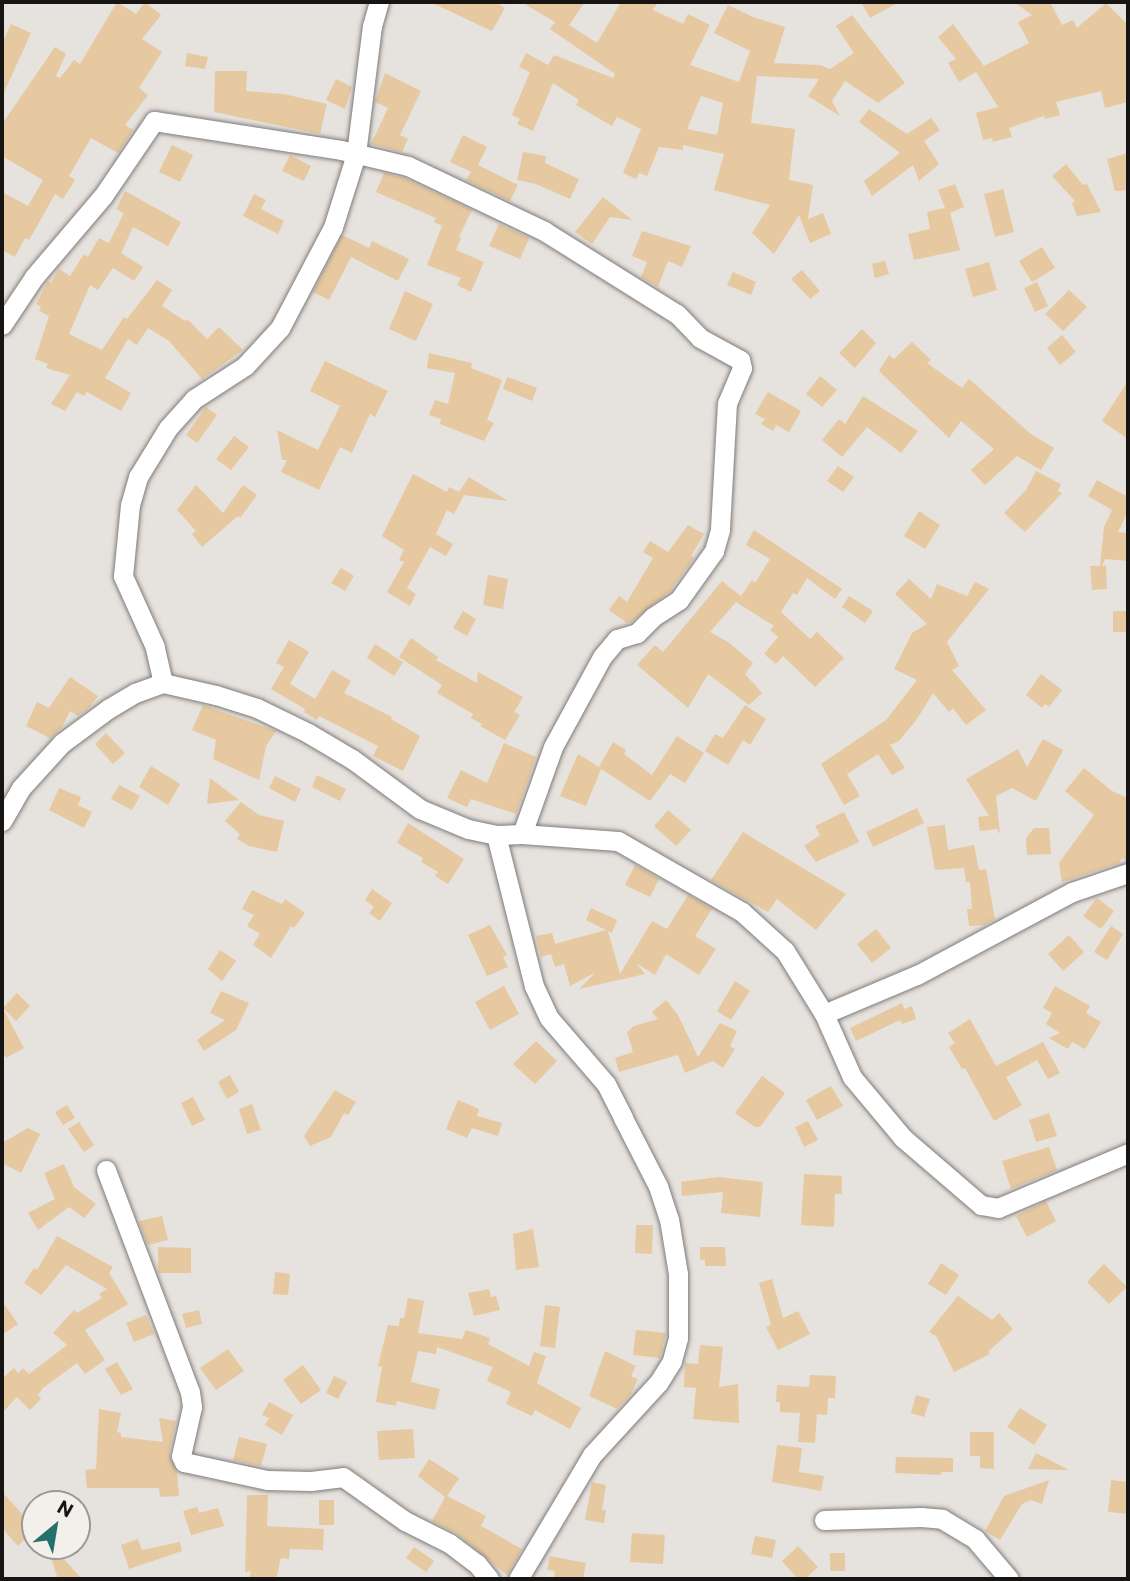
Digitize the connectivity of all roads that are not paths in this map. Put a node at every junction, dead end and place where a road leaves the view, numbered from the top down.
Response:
1 (379, 2) edge
2 (356, 154) junction
3 (2, 325) edge
4 (163, 683) junction
5 (2, 821) edge
6 (522, 834) junction
7 (496, 835) junction
8 (1128, 873) edge
9 (824, 1014) junction
10 (1128, 1153) edge
11 (106, 1170) dead end
12 (824, 1520) dead end
13 (489, 1579) edge
14 (518, 1579) edge
15 (1009, 1579) edge

1 - 2 street
2 - 3 street
2 - 4 street
2 - 6 street
4 - 5 street
4 - 7 street
6 - 7 street
6 - 9 street
7 - 14 street
8 - 9 street
9 - 10 street
11 - 13 street
12 - 15 street

